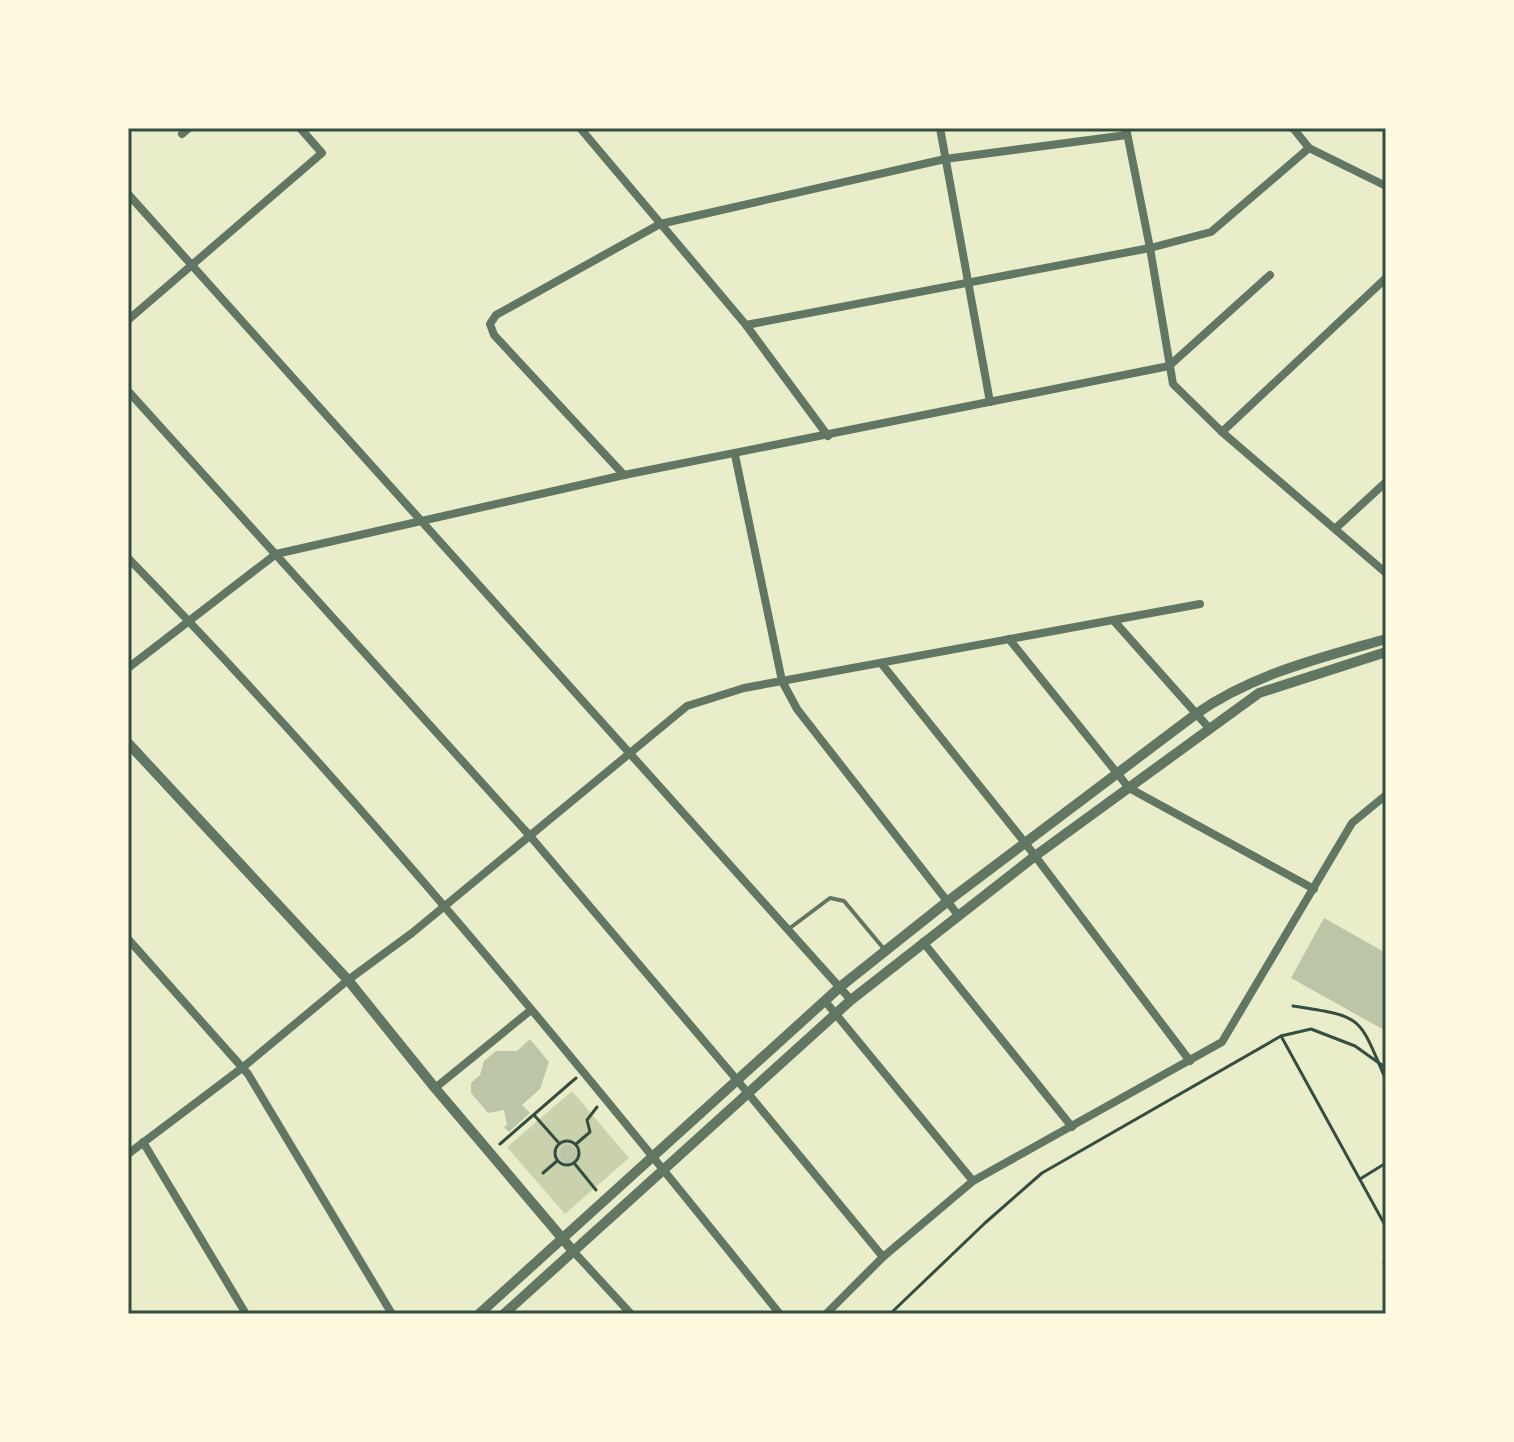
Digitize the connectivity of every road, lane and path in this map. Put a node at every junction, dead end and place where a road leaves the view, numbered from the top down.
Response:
1 (300, 128) edge
2 (580, 128) edge
3 (940, 128) edge
4 (1293, 128) edge
5 (1127, 132) edge
6 (1309, 148) junction
7 (945, 159) junction
8 (1386, 186) edge
9 (128, 194) edge
10 (660, 224) junction
11 (1150, 248) junction
12 (191, 264) junction
13 (1270, 275) dead end
14 (1386, 278) edge
15 (967, 284) junction
16 (128, 320) edge
17 (746, 325) junction
18 (1169, 366) junction
19 (128, 391) edge
20 (990, 402) junction
21 (1222, 432) junction
22 (828, 436) junction
23 (735, 455) junction
24 (624, 475) junction
25 (1386, 482) edge
26 (420, 520) junction
27 (1336, 528) junction
28 (276, 554) junction
29 (128, 558) edge
30 (1386, 573) edge
31 (1200, 604) dead end
32 (188, 620) junction
33 (1114, 621) junction
34 (1009, 639) junction
35 (1386, 639) edge
36 (1386, 652) edge
37 (881, 663) junction
38 (128, 668) edge
39 (782, 681) junction
40 (1196, 714) junction
41 (1209, 728) junction
42 (128, 743) edge
43 (630, 753) junction
44 (1119, 773) junction
45 (1129, 788) junction
46 (1386, 795) edge
47 (530, 836) junction
48 (1026, 844) junction
49 (1035, 856) junction
50 (1314, 889) junction
51 (948, 901) junction
52 (445, 906) junction
53 (958, 915) junction
54 (788, 930) junction
55 (128, 939) edge
56 (923, 942) junction
57 (886, 950) junction
58 (348, 980) junction
59 (840, 987) junction
60 (851, 1000) junction
61 (825, 1001) junction
62 (1293, 1006) dead end
63 (531, 1010) junction
64 (835, 1014) junction
65 (1281, 1036) junction
66 (1190, 1061) junction
67 (1378, 1063) junction
68 (242, 1068) junction
69 (1386, 1068) edge
70 (583, 1073) junction
71 (737, 1080) junction
72 (1386, 1080) edge
73 (435, 1088) junction
74 (748, 1093) junction
75 (606, 1100) junction
76 (534, 1115) junction
77 (1072, 1127) junction
78 (143, 1142) junction
79 (559, 1143) junction
80 (576, 1144) junction
81 (128, 1154) edge
82 (653, 1156) junction
83 (557, 1161) junction
84 (498, 1163) junction
85 (574, 1163) junction
86 (1386, 1163) edge
87 (664, 1169) junction
88 (543, 1173) dead end
89 (1360, 1179) junction
90 (973, 1181) junction
91 (593, 1194) dead end
92 (1386, 1227) edge
93 (563, 1238) junction
94 (573, 1251) junction
95 (883, 1257) junction
96 (1386, 1259) edge
97 (1386, 1268) edge
98 (779, 1313) edge
99 (246, 1314) edge
100 (392, 1314) edge
101 (479, 1314) edge
102 (504, 1314) edge
103 (631, 1314) edge
104 (826, 1314) edge
105 (890, 1314) edge

1 - 12 street
2 - 10 street
3 - 7 street
4 - 6 street
5 - 7 street
5 - 11 street
6 - 8 street
6 - 11 street
7 - 10 street
7 - 15 street
9 - 12 street
10 - 17 street
10 - 24 street
11 - 15 street
11 - 18 street
12 - 16 street
12 - 26 street
13 - 18 street
14 - 21 street
15 - 17 street
15 - 20 street
17 - 22 street
18 - 20 street
18 - 21 street
19 - 28 street
20 - 22 street
21 - 27 street
22 - 23 street
23 - 24 street
23 - 39 street
24 - 26 street
25 - 27 street
26 - 28 street
26 - 43 street
27 - 30 street
28 - 32 street
28 - 47 street
29 - 32 street
31 - 33 street
32 - 38 street
32 - 52 street
33 - 34 street
33 - 40 street
34 - 37 street
34 - 44 street
35 - 40 street
36 - 41 street
37 - 39 street
37 - 48 street
39 - 43 street
39 - 51 street
40 - 41 street
40 - 44 street
41 - 45 street
42 - 58 street
43 - 47 street
43 - 54 street
44 - 45 street
44 - 48 street
45 - 49 street
45 - 50 street
46 - 50 street
47 - 52 street
47 - 71 street
48 - 49 street
48 - 51 street
49 - 53 street
49 - 66 street
50 - 66 street
51 - 53 street
51 - 57 street
52 - 58 street
52 - 63 street
53 - 56 street
54 - 57 lane
54 - 59 street
55 - 68 street
56 - 60 street
56 - 77 street
57 - 59 street
58 - 68 street
58 - 73 street
59 - 60 street
59 - 61 street
60 - 64 street
61 - 64 street
61 - 71 street
62 - 67 path
63 - 70 street
63 - 73 street
64 - 74 street
64 - 90 street
65 - 67 path
65 - 89 path
65 - 105 path
66 - 77 street
67 - 69 path
67 - 72 path
68 - 78 street
68 - 100 street
70 - 75 street
70 - 76 path
71 - 74 street
71 - 82 street
73 - 84 street
74 - 87 street
74 - 95 street
75 - 80 path
75 - 82 street
76 - 79 path
76 - 84 path
77 - 90 street
78 - 81 street
78 - 99 street
79 - 80 path
79 - 83 path
80 - 85 path
82 - 87 street
82 - 93 street
83 - 85 path
83 - 88 path
84 - 93 street
85 - 91 path
86 - 89 path
87 - 94 street
87 - 98 street
89 - 92 path
90 - 95 street
93 - 94 street
93 - 101 street
94 - 102 street
94 - 103 street
95 - 104 street
96 - 97 path

